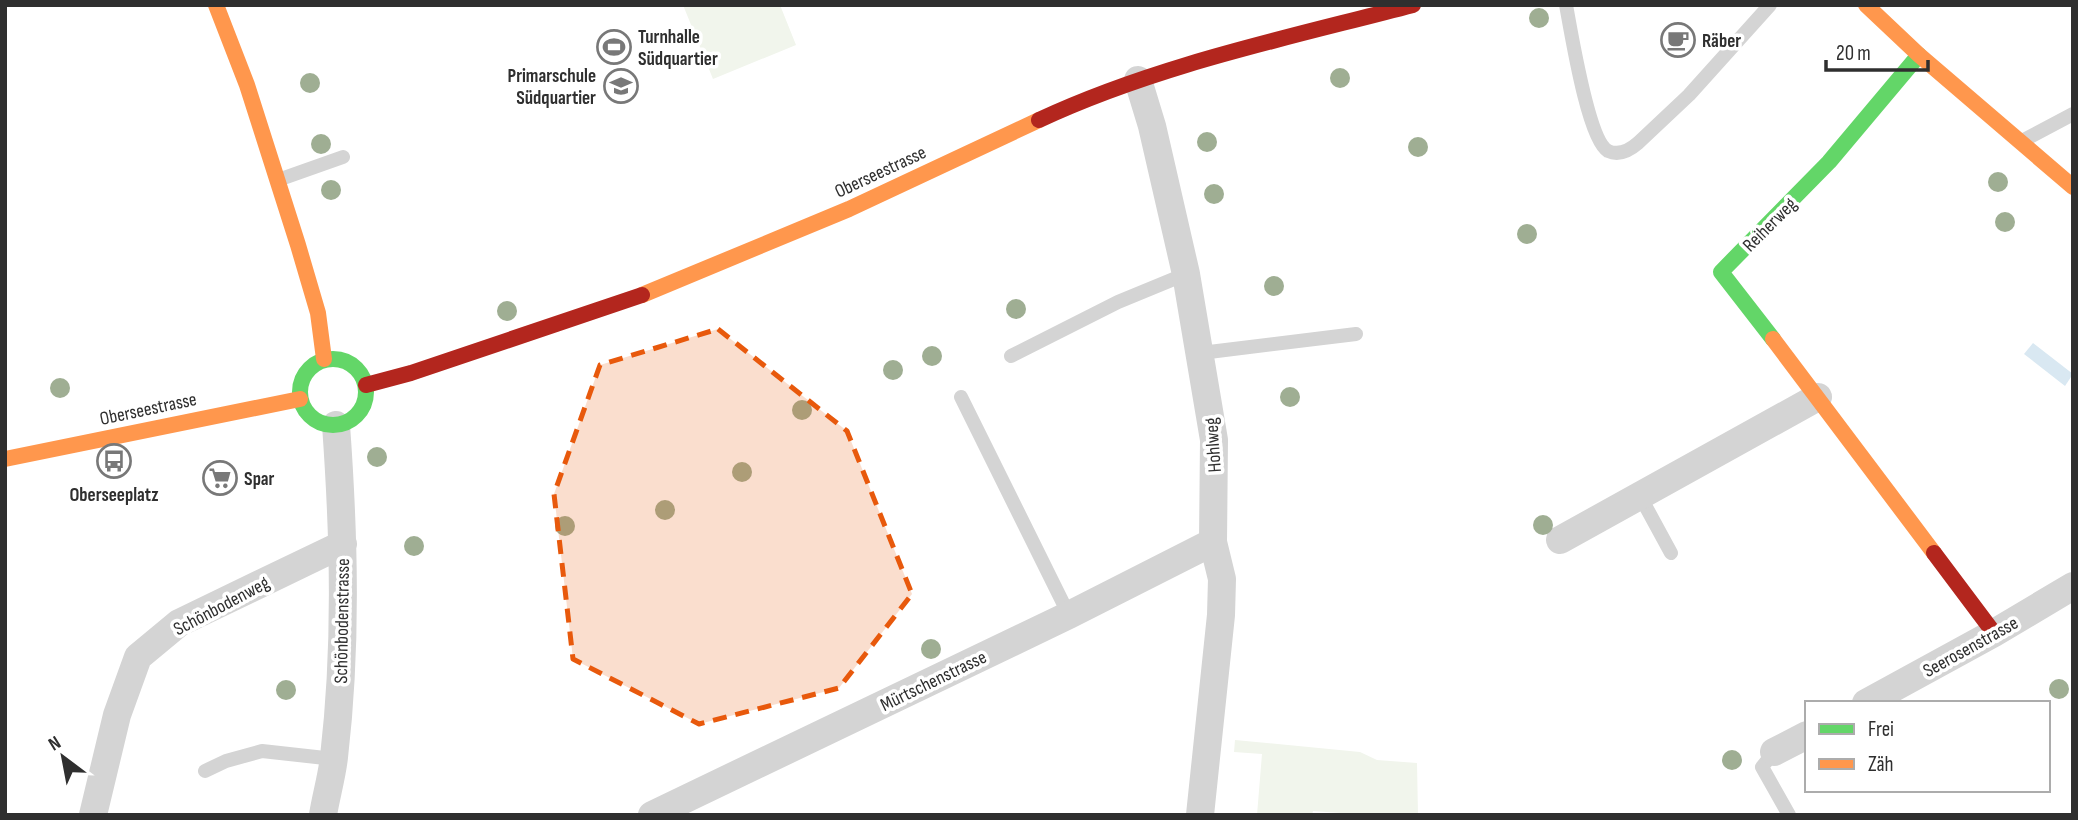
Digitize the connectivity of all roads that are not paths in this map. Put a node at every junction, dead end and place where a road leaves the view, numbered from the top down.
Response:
1 (216, 5) edge
2 (1413, 5) edge
3 (1566, 5) edge
4 (1770, 5) edge
5 (1867, 5) edge
6 (1919, 55) junction
7 (1139, 80) junction
8 (2073, 114) edge
9 (2021, 142) junction
10 (343, 158) dead end
11 (277, 181) junction
12 (2073, 187) edge
13 (1186, 274) junction
14 (1356, 334) dead end
15 (1201, 353) junction
16 (1011, 356) dead end
17 (324, 359) junction
18 (366, 385) junction
19 (961, 397) dead end
20 (1818, 397) junction
21 (300, 399) junction
22 (336, 425) junction
23 (5, 460) edge
24 (1640, 496) junction
25 (1560, 540) dead end
26 (1213, 542) junction
27 (343, 544) junction
28 (1671, 553) dead end
29 (2073, 586) edge
30 (1069, 615) junction
31 (1994, 633) junction
32 (1870, 701) edge
33 (1805, 736) edge
34 (1774, 752) joint
35 (334, 759) junction
36 (205, 771) dead end
37 (93, 815) edge
38 (323, 815) edge
39 (652, 815) edge
40 (1200, 815) edge
41 (1789, 815) edge

1 - 11 street
2 - 7 street, Oberseestrasse
3 - 4 lane
5 - 6 street
6 - 9 street
6 - 20 street, Reiherweg
7 - 13 street, Hohlweg
7 - 18 street, Oberseestrasse
8 - 9 lane
9 - 12 street
10 - 11 lane
11 - 17 street
13 - 15 street, Hohlweg
13 - 16 lane
14 - 15 lane
15 - 26 street, Hohlweg
17 - 18 street
17 - 21 street
18 - 22 street
19 - 30 lane
20 - 24 street
20 - 31 street, Reiherweg
21 - 22 street
21 - 23 street, Oberseestrasse
22 - 27 street, Schönbodenstrasse
24 - 25 street
24 - 28 lane
26 - 30 street, Mürtschenstrasse
26 - 40 street, Hohlweg
27 - 35 street, Schönbodenstrasse
27 - 37 street, Schönbodenweg
29 - 31 street, Seerosenstrasse
30 - 39 street, Mürtschenstrasse
31 - 32 street, Seerosenstrasse
33 - 34 street
34 - 41 lane
35 - 36 lane
35 - 38 street, Schönbodenstrasse

